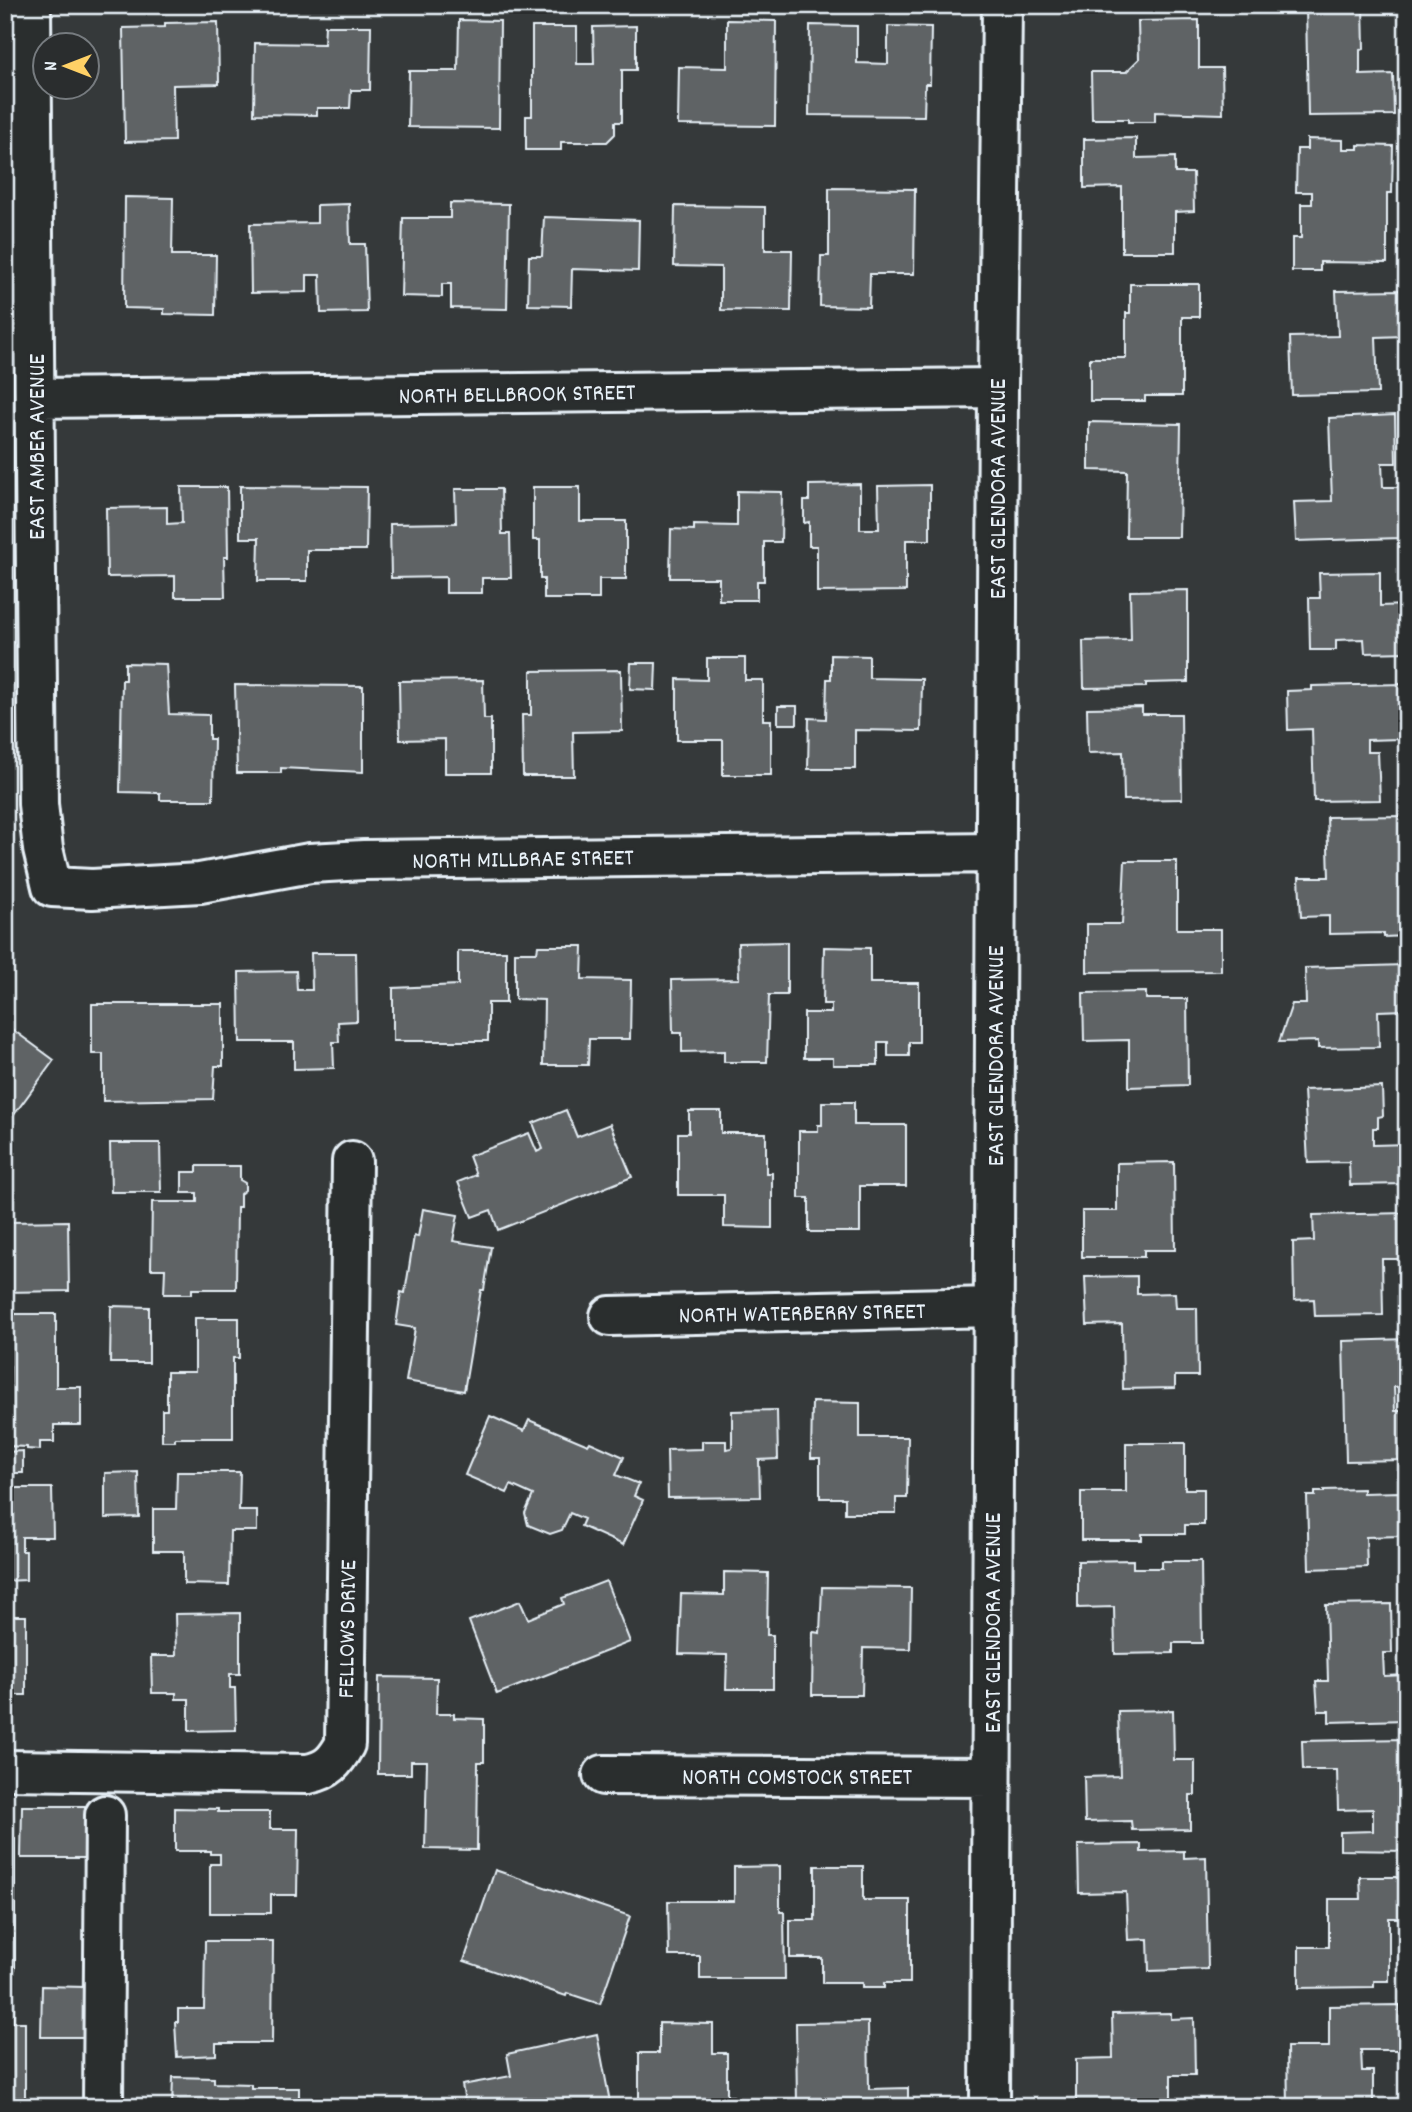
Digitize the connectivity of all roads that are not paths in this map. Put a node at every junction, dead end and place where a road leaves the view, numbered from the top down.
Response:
1 (31, 5) edge
2 (1002, 5) edge
3 (998, 388) junction
4 (36, 398) junction
5 (996, 853) junction
6 (52, 887) joint
7 (352, 1161) dead end
8 (994, 1307) junction
9 (610, 1317) dead end
10 (5, 1770) edge
11 (603, 1775) dead end
12 (991, 1777) junction
13 (105, 1815) dead end
14 (103, 2107) edge
15 (990, 2107) edge

1 - 4 street, EAST AMBER AVENUE
2 - 3 street, EAST GLENDORA AVENUE
3 - 4 street, NORTH BELLBROOK STREET
3 - 5 street, EAST GLENDORA AVENUE
4 - 6 street, EAST AMBER AVENUE
5 - 6 street, NORTH MILLBRAE STREET
5 - 8 street, EAST GLENDORA AVENUE
7 - 10 street, FELLOWS DRIVE
8 - 9 street, NORTH WATERBERRY STREET
8 - 12 street, EAST GLENDORA AVENUE
11 - 12 street, NORTH COMSTOCK STREET
12 - 15 street, EAST GLENDORA AVENUE
13 - 14 street

